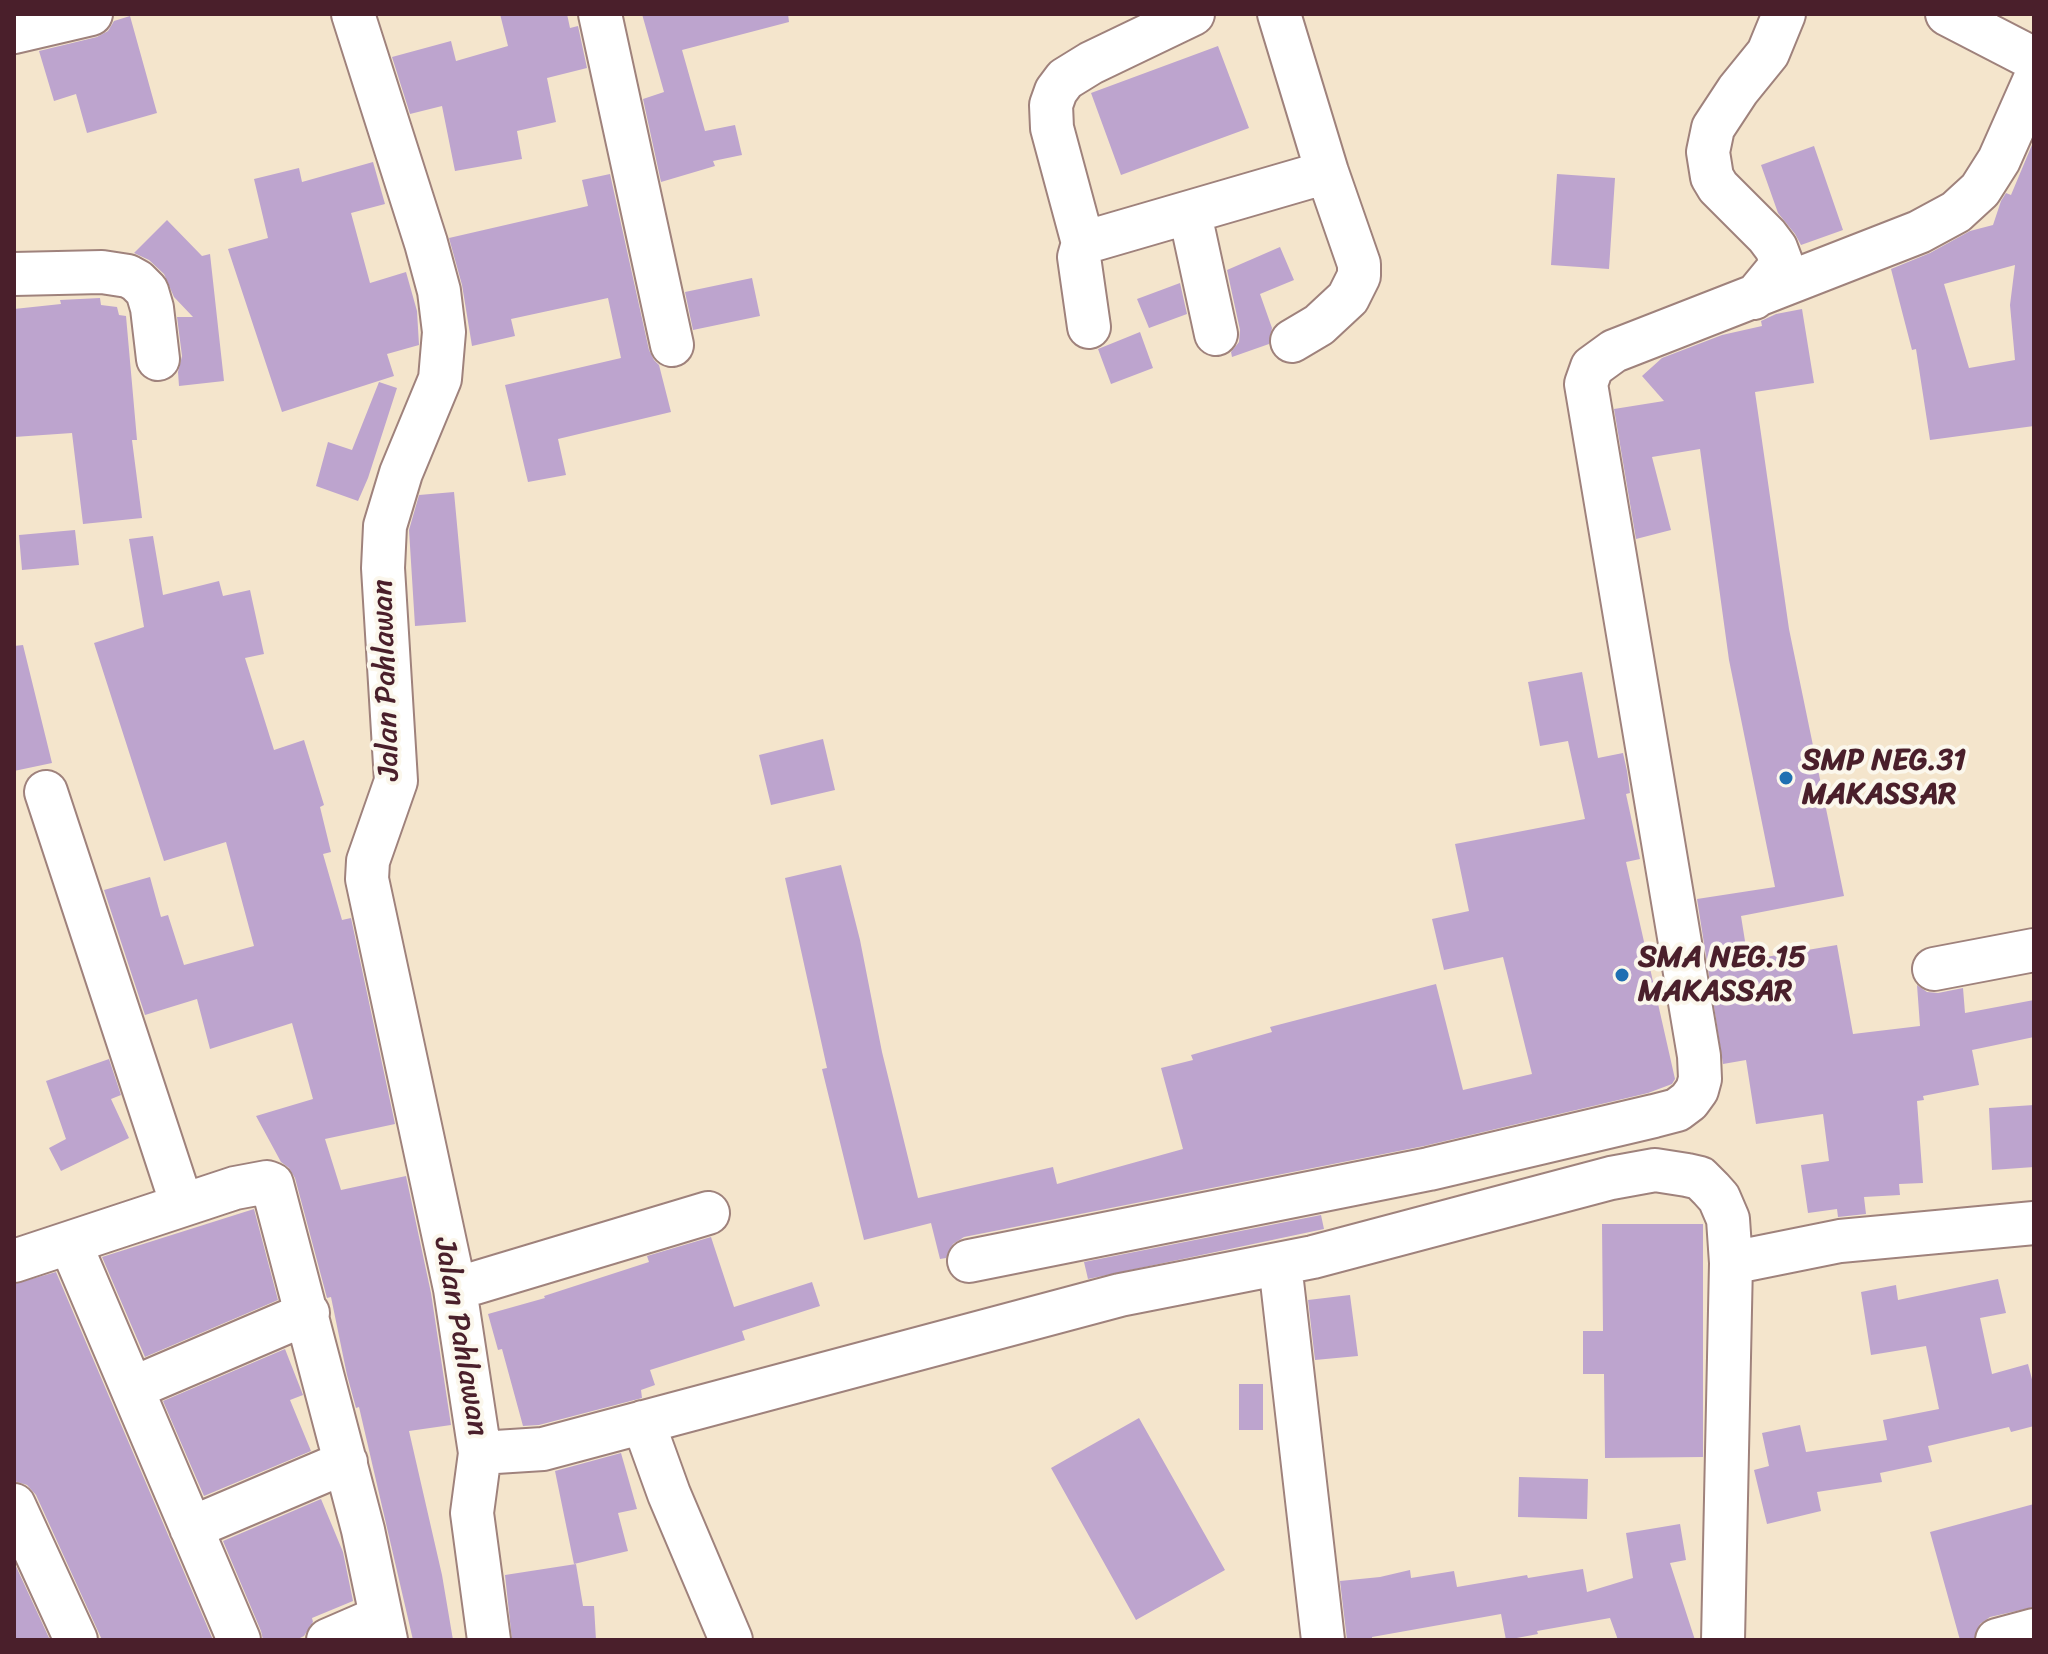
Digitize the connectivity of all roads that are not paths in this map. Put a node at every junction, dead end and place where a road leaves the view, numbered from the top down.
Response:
1 (91, 14) edge
2 (353, 14) edge
3 (600, 14) edge
4 (1193, 14) edge
5 (1279, 14) edge
6 (1784, 14) edge
7 (1947, 14) edge
8 (14, 32) edge
9 (2034, 59) edge
10 (2034, 81) edge
11 (1327, 172) junction
12 (1190, 214) junction
13 (1083, 243) junction
14 (14, 274) edge
15 (1754, 298) junction
16 (1089, 327) dead end
17 (1216, 334) dead end
18 (1292, 341) dead end
19 (672, 345) dead end
20 (158, 359) dead end
21 (46, 792) dead end
22 (2034, 950) edge
23 (1934, 969) dead end
24 (1546, 1142) junction
25 (1552, 1194) junction
26 (182, 1205) junction
27 (708, 1213) dead end
28 (2034, 1223) edge
29 (70, 1243) junction
30 (14, 1261) edge
31 (969, 1261) dead end
32 (1731, 1263) junction
33 (1280, 1264) junction
34 (455, 1289) junction
35 (308, 1313) junction
36 (133, 1388) junction
37 (643, 1422) junction
38 (480, 1453) junction
39 (346, 1462) junction
40 (14, 1505) edge
41 (191, 1528) junction
42 (384, 1628) edge
43 (2034, 1630) edge
44 (1716, 1638) edge
45 (76, 1640) edge
46 (239, 1640) edge
47 (328, 1640) edge
48 (489, 1640) edge
49 (731, 1640) edge
50 (1323, 1640) edge
51 (1997, 1640) edge

1 - 8 street
2 - 34 street, Jalan Pahlawan
3 - 19 street
4 - 13 street
5 - 11 street
6 - 15 street
7 - 9 street
10 - 15 street
11 - 12 street
11 - 18 street
12 - 13 street
12 - 17 street
13 - 16 street
14 - 20 street
15 - 24 street
21 - 26 street
22 - 23 street
24 - 25 street
24 - 31 street
25 - 32 street
25 - 33 street
26 - 29 street
26 - 35 street
27 - 34 street
28 - 32 street
29 - 30 street
29 - 36 street
32 - 44 street
33 - 37 street
33 - 50 street
34 - 38 street, Jalan Pahlawan
35 - 36 street
35 - 39 street
36 - 41 street
37 - 38 street
37 - 49 street
38 - 48 street, Jalan Pahlawan
39 - 41 street
39 - 42 street
40 - 45 street
41 - 46 street
42 - 47 street
43 - 51 street

